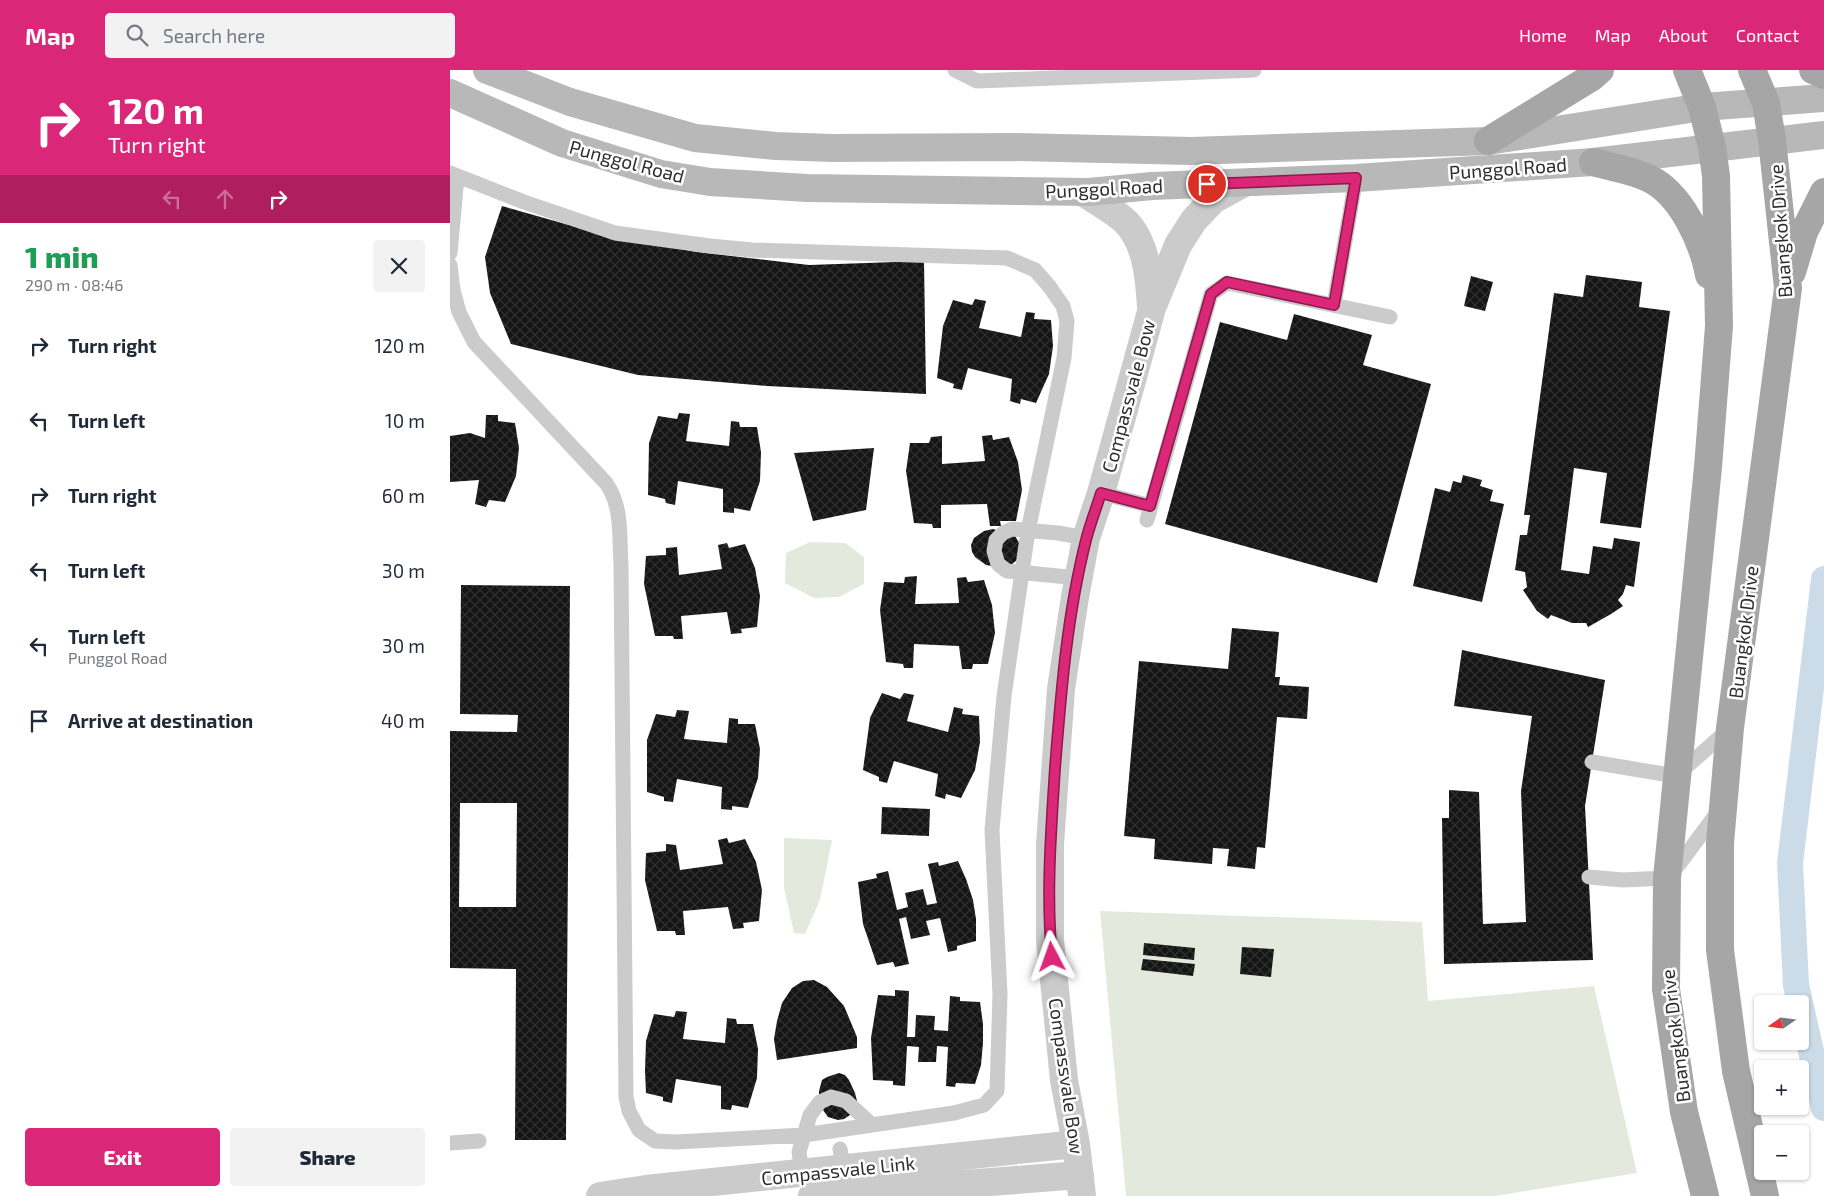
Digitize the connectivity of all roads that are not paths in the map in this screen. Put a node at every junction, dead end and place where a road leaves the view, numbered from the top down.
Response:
1 (487, 70) edge
2 (955, 70) edge
3 (1254, 70) edge
4 (1600, 70) edge
5 (1687, 70) edge
6 (1752, 70) edge
7 (1813, 70) edge
8 (1824, 76) edge
9 (450, 93) edge
10 (1824, 98) edge
11 (1766, 102) junction
12 (1702, 107) junction
13 (1824, 135) edge
14 (1772, 140) junction
15 (1488, 141) junction
16 (1712, 147) junction
17 (1593, 162) junction
18 (454, 175) edge
19 (1356, 178) junction
20 (1244, 182) junction
21 (1083, 192) junction
22 (1824, 192) edge
23 (450, 254) edge
24 (450, 265) edge
25 (1788, 288) junction
26 (1334, 305) junction
27 (1152, 308) junction
28 (1390, 317) dead end
29 (1719, 326) junction
30 (1101, 493) junction
31 (1028, 531) junction
32 (1086, 538) junction
33 (1022, 574) junction
34 (1078, 578) junction
35 (1730, 728) junction
36 (1592, 762) dead end
37 (1676, 776) junction
38 (1724, 804) junction
39 (1589, 877) dead end
40 (1667, 878) junction
41 (872, 1125) junction
42 (804, 1135) junction
43 (479, 1141) dead end
44 (450, 1143) edge
45 (1076, 1144) junction
46 (843, 1171) junction
47 (1081, 1186) edge
48 (806, 1188) edge
49 (600, 1196) edge
50 (1705, 1196) edge
51 (1765, 1196) edge

1 - 15 main road, Punggol Road
2 - 3 lane
4 - 15 main road
5 - 12 main road, Buangkok Drive
6 - 11 main road, Buangkok Drive
7 - 8 main road
9 - 21 main road, Punggol Road
10 - 11 main road, Punggol Road
11 - 12 main road, Punggol Road
11 - 14 main road, Buangkok Drive
12 - 15 main road, Punggol Road
12 - 16 main road, Buangkok Drive
13 - 14 main road, Punggol Road
14 - 16 main road, Punggol Road
14 - 25 main road, Buangkok Drive
16 - 17 main road, Punggol Road
16 - 29 main road, Buangkok Drive
17 - 19 main road, Punggol Road
17 - 29 main road
18 - 23 lane
18 - 31 lane
19 - 20 main road, Punggol Road
19 - 26 lane
20 - 21 main road, Punggol Road
20 - 27 street, Compassvale Bow
21 - 27 street, Compassvale Bow
22 - 25 main road
24 - 42 lane
25 - 35 main road, Buangkok Drive
26 - 28 lane
26 - 30 lane
27 - 30 street, Compassvale Bow
29 - 37 main road, Buangkok Drive
30 - 32 street, Compassvale Bow
31 - 32 lane
31 - 33 lane
31 - 33 lane
32 - 34 street, Compassvale Bow
33 - 34 lane
33 - 41 lane
34 - 45 street, Compassvale Bow
35 - 37 lane
35 - 38 main road, Buangkok Drive
36 - 37 lane
37 - 40 main road, Buangkok Drive
38 - 40 lane
38 - 51 main road, Buangkok Drive
39 - 40 lane
40 - 50 main road, Buangkok Drive
41 - 42 lane
41 - 42 lane
42 - 48 lane
43 - 44 lane
45 - 46 street, Compassvale Link
45 - 47 street, Compassvale Bow
46 - 47 street, Compassvale Link
46 - 48 street, Compassvale Link
48 - 49 street, Compassvale Link

